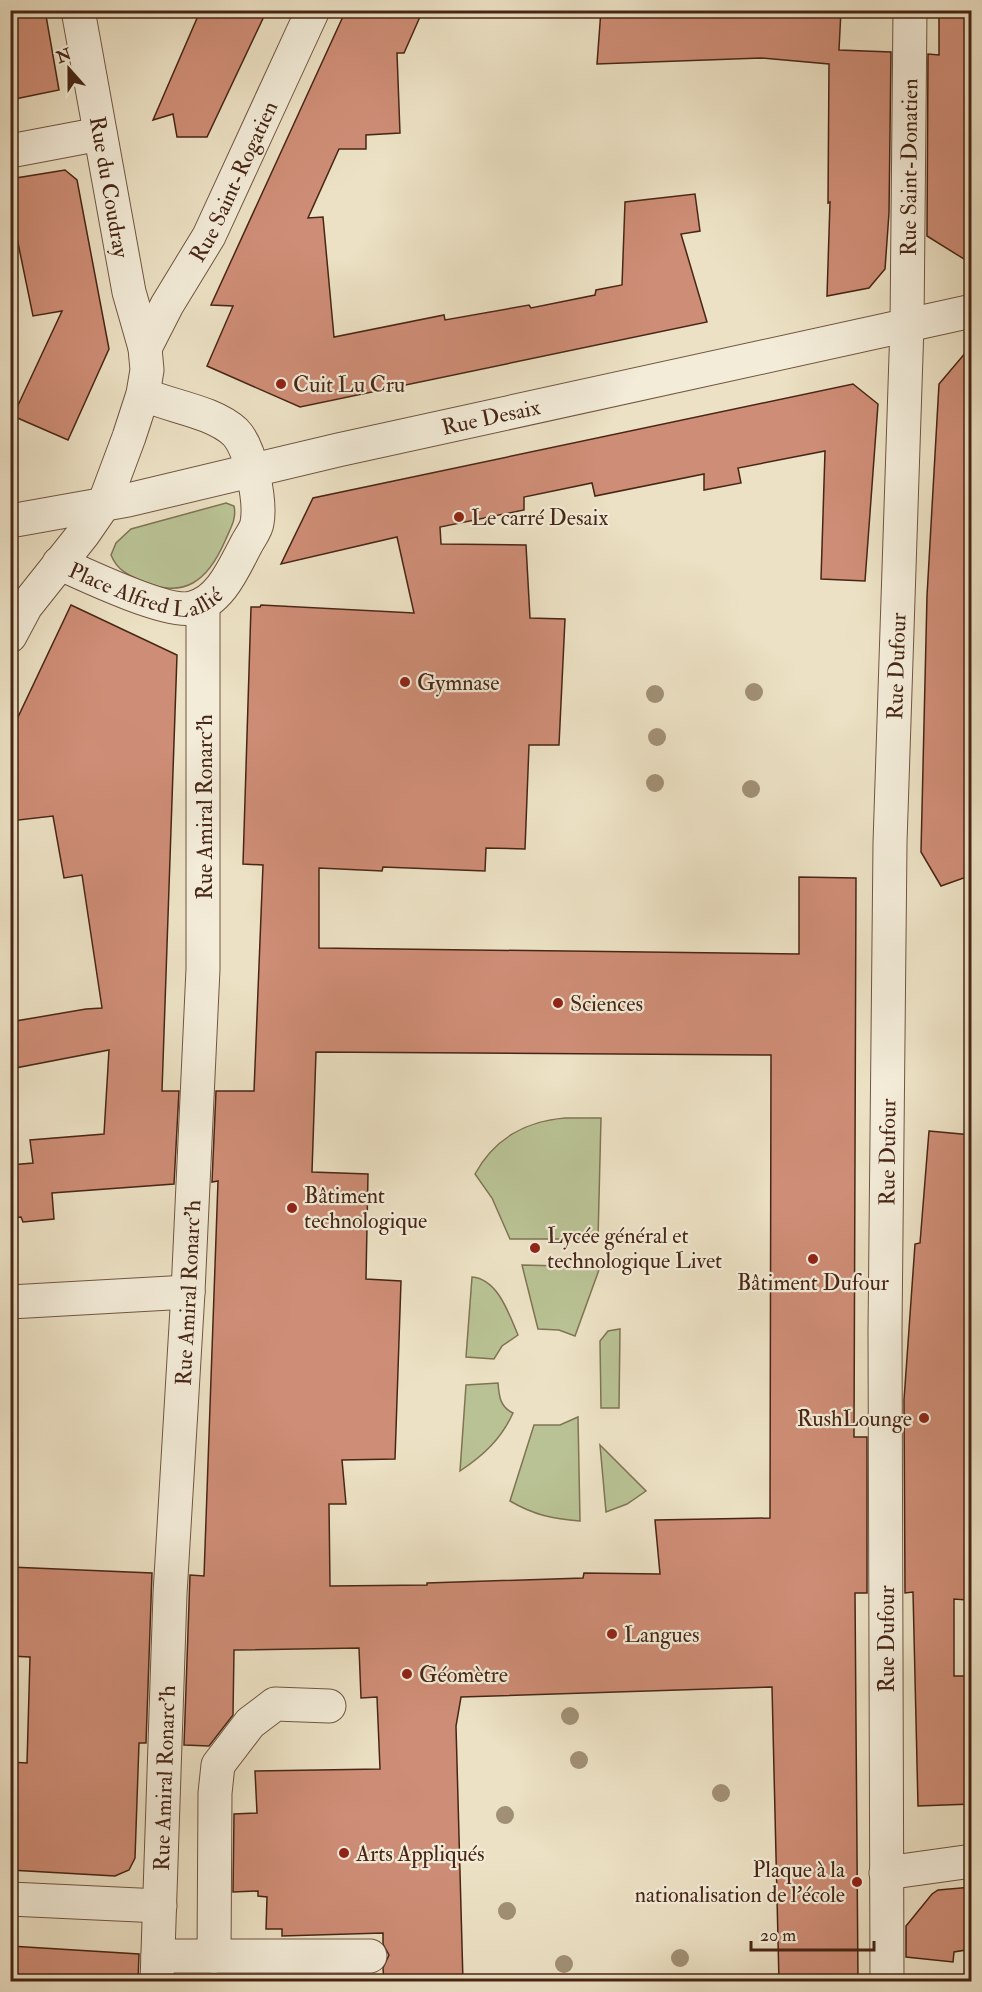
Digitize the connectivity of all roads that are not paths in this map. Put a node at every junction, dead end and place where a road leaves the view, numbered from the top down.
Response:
1 (78, 10) edge
2 (313, 10) edge
3 (910, 10) edge
4 (100, 134) junction
5 (10, 151) edge
6 (129, 292) joint
7 (972, 311) edge
8 (907, 325) junction
9 (145, 348) junction
10 (143, 394) junction
11 (252, 471) junction
12 (104, 504) junction
13 (10, 521) edge
14 (59, 563) junction
15 (203, 604) junction
16 (10, 636) edge
17 (188, 1292) junction
18 (10, 1302) edge
19 (328, 1706) dead end
20 (972, 1861) edge
21 (886, 1873) junction
22 (10, 1899) edge
23 (160, 1906) junction
24 (214, 1956) junction
25 (370, 1956) dead end
26 (157, 1969) edge
27 (887, 1982) edge

1 - 4 street, Rue du Coudray
2 - 9 street, Rue Saint-Rogatien
3 - 8 street, Rue Saint-Donatien
4 - 5 street
4 - 6 street, Rue du Coudray
6 - 9 street, Place Alfred Lallié
7 - 8 street, Rue Desaix
8 - 11 street, Rue Desaix
8 - 21 street, Rue Dufour
9 - 10 street, Place Alfred Lallié
10 - 11 street, Place Alfred Lallié
10 - 12 street, Place Alfred Lallié
11 - 12 street, Rue Desaix
11 - 15 street, Place Alfred Lallié
12 - 13 street, Rue Desaix
12 - 14 street, Place Alfred Lallié
14 - 15 street, Place Alfred Lallié
14 - 16 street
15 - 17 street, Rue Amiral Ronarc'h
17 - 18 street
17 - 23 street, Rue Amiral Ronarc'h
19 - 24 street
20 - 21 street
21 - 27 street, Rue Dufour
22 - 23 street
23 - 26 street, Rue Amiral Ronarc'h
24 - 25 street
24 - 26 street

